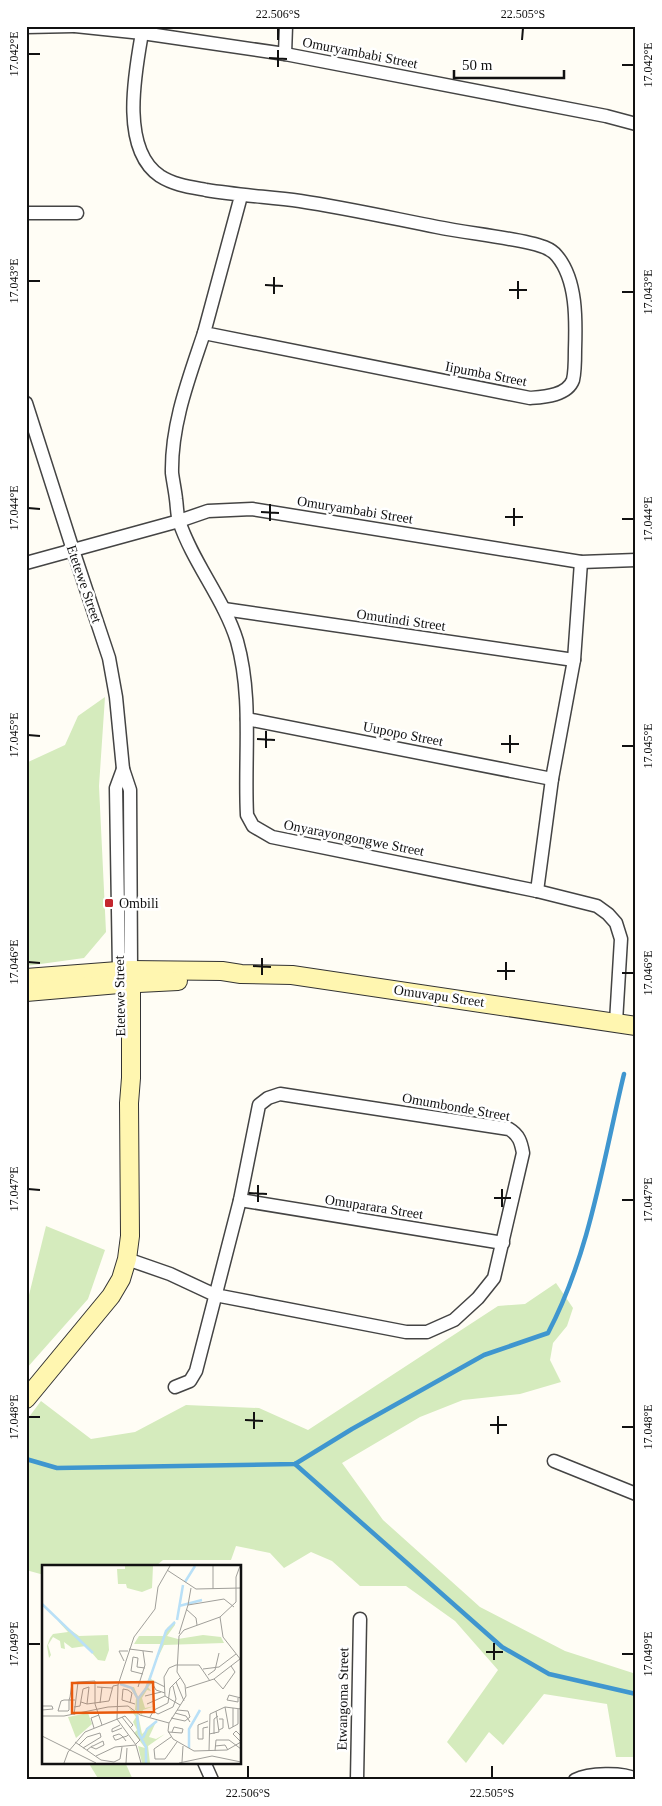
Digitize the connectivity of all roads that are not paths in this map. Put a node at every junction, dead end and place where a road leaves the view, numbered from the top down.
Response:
1 (74, 26) edge
2 (286, 26) edge
3 (26, 27) edge
4 (142, 33) junction
5 (285, 54) junction
6 (636, 124) edge
7 (241, 196) junction
8 (26, 213) edge
9 (77, 213) dead end
10 (204, 333) junction
11 (26, 403) edge
12 (179, 521) junction
13 (73, 550) junction
14 (636, 560) edge
15 (581, 562) junction
16 (26, 563) edge
17 (224, 609) junction
18 (574, 660) junction
19 (247, 718) junction
20 (552, 779) junction
21 (537, 890) junction
22 (125, 977) junction
23 (26, 978) edge
24 (26, 992) edge
25 (616, 1022) junction
26 (636, 1026) edge
27 (240, 1200) junction
28 (503, 1242) junction
29 (127, 1259) junction
30 (215, 1295) junction
31 (175, 1387) dead end
32 (26, 1399) edge
33 (554, 1461) dead end
34 (636, 1494) edge
35 (360, 1619) dead end
36 (205, 1764) edge
37 (636, 1779) edge
38 (212, 1780) edge
39 (356, 1780) edge
40 (575, 1780) edge

1 - 3 street, Omuryambabi Street
1 - 4 street, Omuryambabi Street
2 - 5 street
4 - 5 street, Omuryambabi Street
4 - 7 street, Iipumba Street
5 - 6 street, Omuryambabi Street
7 - 10 street
7 - 10 street, Iipumba Street
8 - 9 street
10 - 12 street, Onyarayongongwe Street
11 - 13 street, Etetewe Street
12 - 13 street, Omuryambabi Street
12 - 15 street, Omuryambabi Street
12 - 17 street, Onyarayongongwe Street
13 - 16 street, Omuryambabi Street
13 - 22 street, Etetewe Street
14 - 15 street, Omuryambabi Street
15 - 18 street
17 - 18 street, Omutindi Street
17 - 19 street, Onyarayongongwe Street
18 - 20 street
19 - 20 street, Uupopo Street
19 - 21 street, Onyarayongongwe Street
20 - 21 street
21 - 25 street, Onyarayongongwe Street
22 - 23 street, Omuvapu Street
22 - 24 street, Omuvapu Street
22 - 25 street, Omuvapu Street
22 - 29 street, Etetewe Street
25 - 26 street, Omuvapu Street
27 - 28 street, Omuparara Street
27 - 28 street, Omumbonde Street
27 - 30 street, Omumbonde Street
28 - 30 street, Omumbonde Street
29 - 30 street, Omumbonde Street
29 - 32 street, Etetewe Street
30 - 31 street
33 - 34 street
35 - 39 street, Etwangoma Street
36 - 38 street
37 - 40 street

